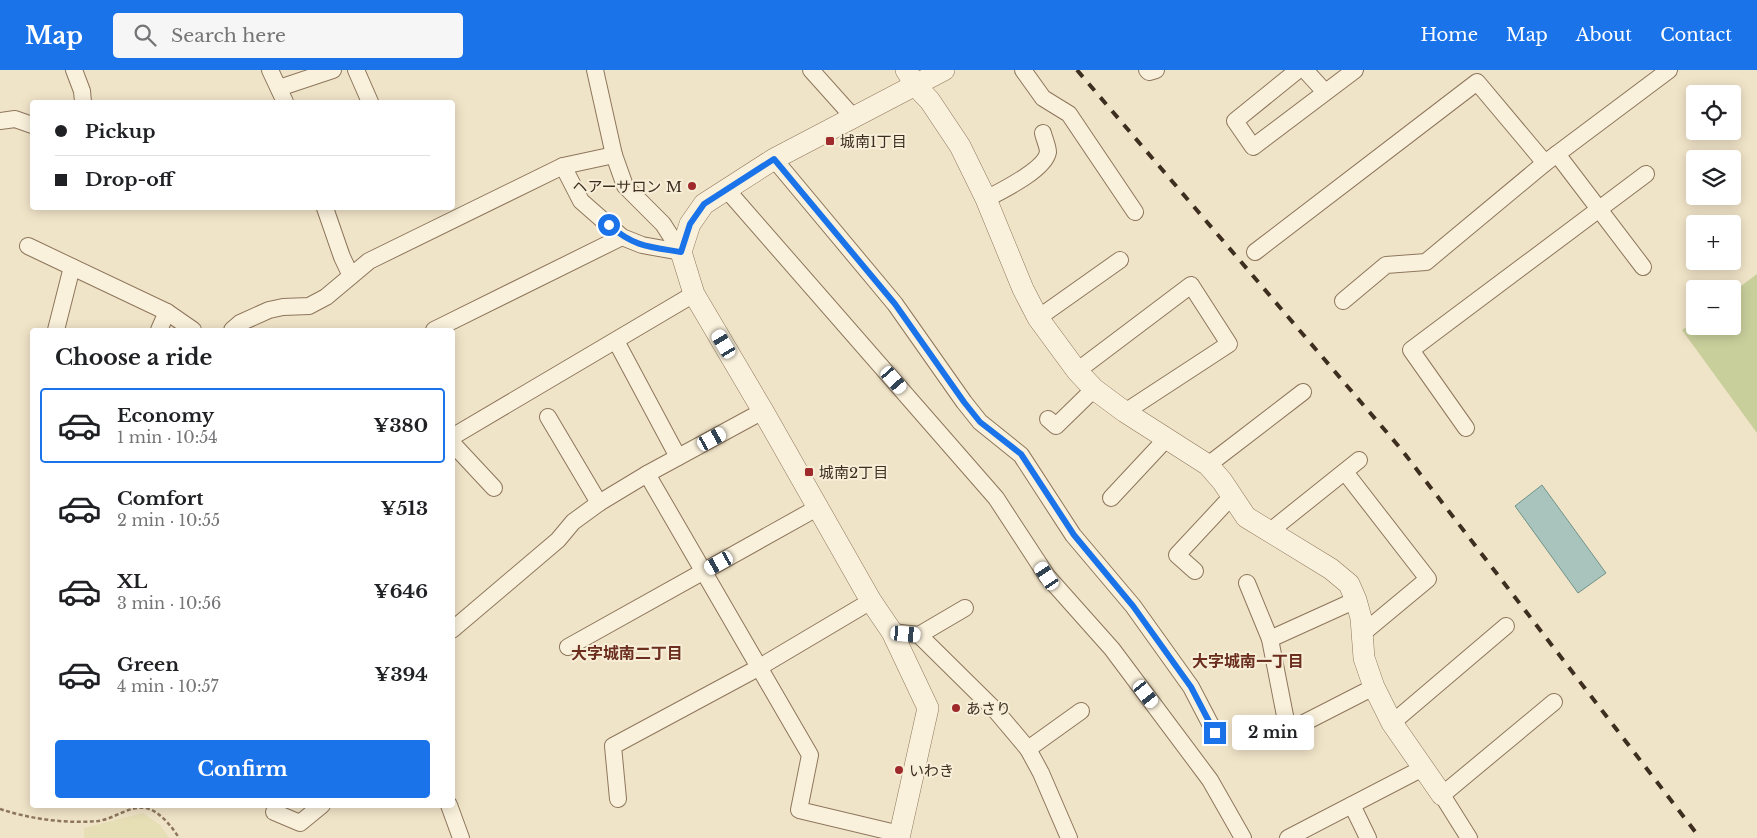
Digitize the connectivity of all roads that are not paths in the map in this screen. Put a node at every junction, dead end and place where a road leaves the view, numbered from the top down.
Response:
1 (74, 70) edge
2 (270, 70) edge
3 (333, 70) edge
4 (356, 70) edge
5 (595, 70) edge
6 (810, 70) edge
7 (944, 70) edge
8 (1022, 70) edge
9 (1147, 70) edge
10 (1156, 70) edge
11 (1298, 70) edge
12 (1305, 70) edge
13 (1355, 70) edge
14 (1669, 70) edge
15 (911, 78) edge
16 (1325, 92) junction
17 (282, 95) edge
18 (83, 100) edge
19 (369, 100) edge
20 (854, 118) junction
21 (0, 121) edge
22 (30, 124) edge
23 (1043, 133) dead end
24 (614, 155) junction
25 (1551, 158) junction
26 (774, 159) junction
27 (563, 166) junction
28 (1646, 174) dead end
29 (727, 190) junction
30 (986, 199) junction
31 (1599, 208) junction
32 (326, 210) edge
33 (1136, 212) dead end
34 (622, 237) junction
35 (28, 246) dead end
36 (681, 252) junction
37 (1255, 252) dead end
38 (1120, 260) dead end
39 (72, 267) junction
40 (1643, 267) dead end
41 (351, 276) junction
42 (694, 294) junction
43 (1343, 301) dead end
44 (167, 312) junction
45 (1038, 318) junction
46 (57, 328) edge
47 (160, 328) edge
48 (190, 328) edge
49 (234, 328) edge
50 (438, 328) edge
51 (616, 341) junction
52 (1077, 371) junction
53 (1094, 389) junction
54 (1303, 392) dead end
55 (763, 411) junction
56 (1125, 412) junction
57 (548, 417) dead end
58 (1048, 418) dead end
59 (1466, 428) dead end
60 (455, 435) edge
61 (1167, 438) junction
62 (455, 446) edge
63 (678, 457) junction
64 (1360, 460) dead end
65 (1208, 465) junction
66 (1345, 472) junction
67 (647, 474) junction
68 (494, 488) dead end
69 (1232, 496) junction
70 (1111, 498) dead end
71 (599, 503) junction
72 (817, 508) junction
73 (1269, 532) junction
74 (1195, 571) dead end
75 (702, 572) junction
76 (1247, 584) dead end
77 (1356, 600) junction
78 (871, 601) junction
79 (965, 608) dead end
80 (1506, 626) dead end
81 (455, 627) edge
82 (892, 632) junction
83 (1363, 633) junction
84 (919, 635) junction
85 (1270, 639) junction
86 (568, 648) dead end
87 (758, 668) junction
88 (1374, 687) junction
89 (1554, 702) dead end
90 (1081, 711) dead end
91 (1392, 723) junction
92 (1215, 733) dead end
93 (1028, 749) junction
94 (1422, 768) junction
95 (1442, 795) junction
96 (618, 799) dead end
97 (1352, 805) junction
98 (318, 808) edge
99 (450, 808) edge
100 (274, 812) dead end
101 (458, 836) edge
102 (899, 836) edge
103 (1069, 838) edge
104 (1243, 838) edge
105 (1288, 838) edge
106 (1368, 838) edge
107 (1469, 838) edge

1 - 18 street
2 - 17 street
3 - 17 street
4 - 19 street
5 - 24 street
6 - 20 street
7 - 15 street
8 - 33 street
9 - 10 street
11 - 16 street
12 - 16 street
13 - 16 street
14 - 25 street
15 - 20 street
15 - 30 street
20 - 26 street
21 - 22 street
23 - 30 street
24 - 27 street
24 - 36 street
25 - 31 street
25 - 37 street
25 - 43 street
26 - 29 street
26 - 92 street
27 - 34 street
27 - 41 street
28 - 31 street
29 - 36 street
29 - 104 street
30 - 45 street
31 - 40 street
31 - 59 street
32 - 41 street
34 - 36 street
34 - 50 street
35 - 39 street
36 - 42 street
38 - 45 street
39 - 44 street
39 - 46 street
41 - 49 street
42 - 51 street
42 - 55 street
44 - 47 street
44 - 48 street
45 - 52 street
51 - 60 street
51 - 63 street
52 - 53 street
52 - 56 street
53 - 56 street
53 - 58 street
54 - 65 street
55 - 63 street
55 - 72 street
56 - 61 street
57 - 71 street
61 - 65 street
61 - 70 street
62 - 68 street
63 - 67 street
64 - 66 street
65 - 69 street
66 - 73 street
66 - 83 street
67 - 71 street
67 - 75 street
69 - 73 street
69 - 74 street
71 - 81 street
72 - 75 street
72 - 78 street
73 - 77 street
75 - 86 street
75 - 87 street
76 - 85 street
77 - 83 street
77 - 85 street
78 - 82 street
78 - 87 street
79 - 84 street
80 - 91 street
82 - 84 street
82 - 102 street
83 - 88 street
84 - 93 street
85 - 88 street
87 - 96 street
87 - 102 street
88 - 91 street
89 - 95 street
90 - 93 street
91 - 94 street
93 - 103 street
94 - 95 street
94 - 97 street
95 - 107 street
97 - 105 street
97 - 106 street
98 - 100 street
99 - 101 street

